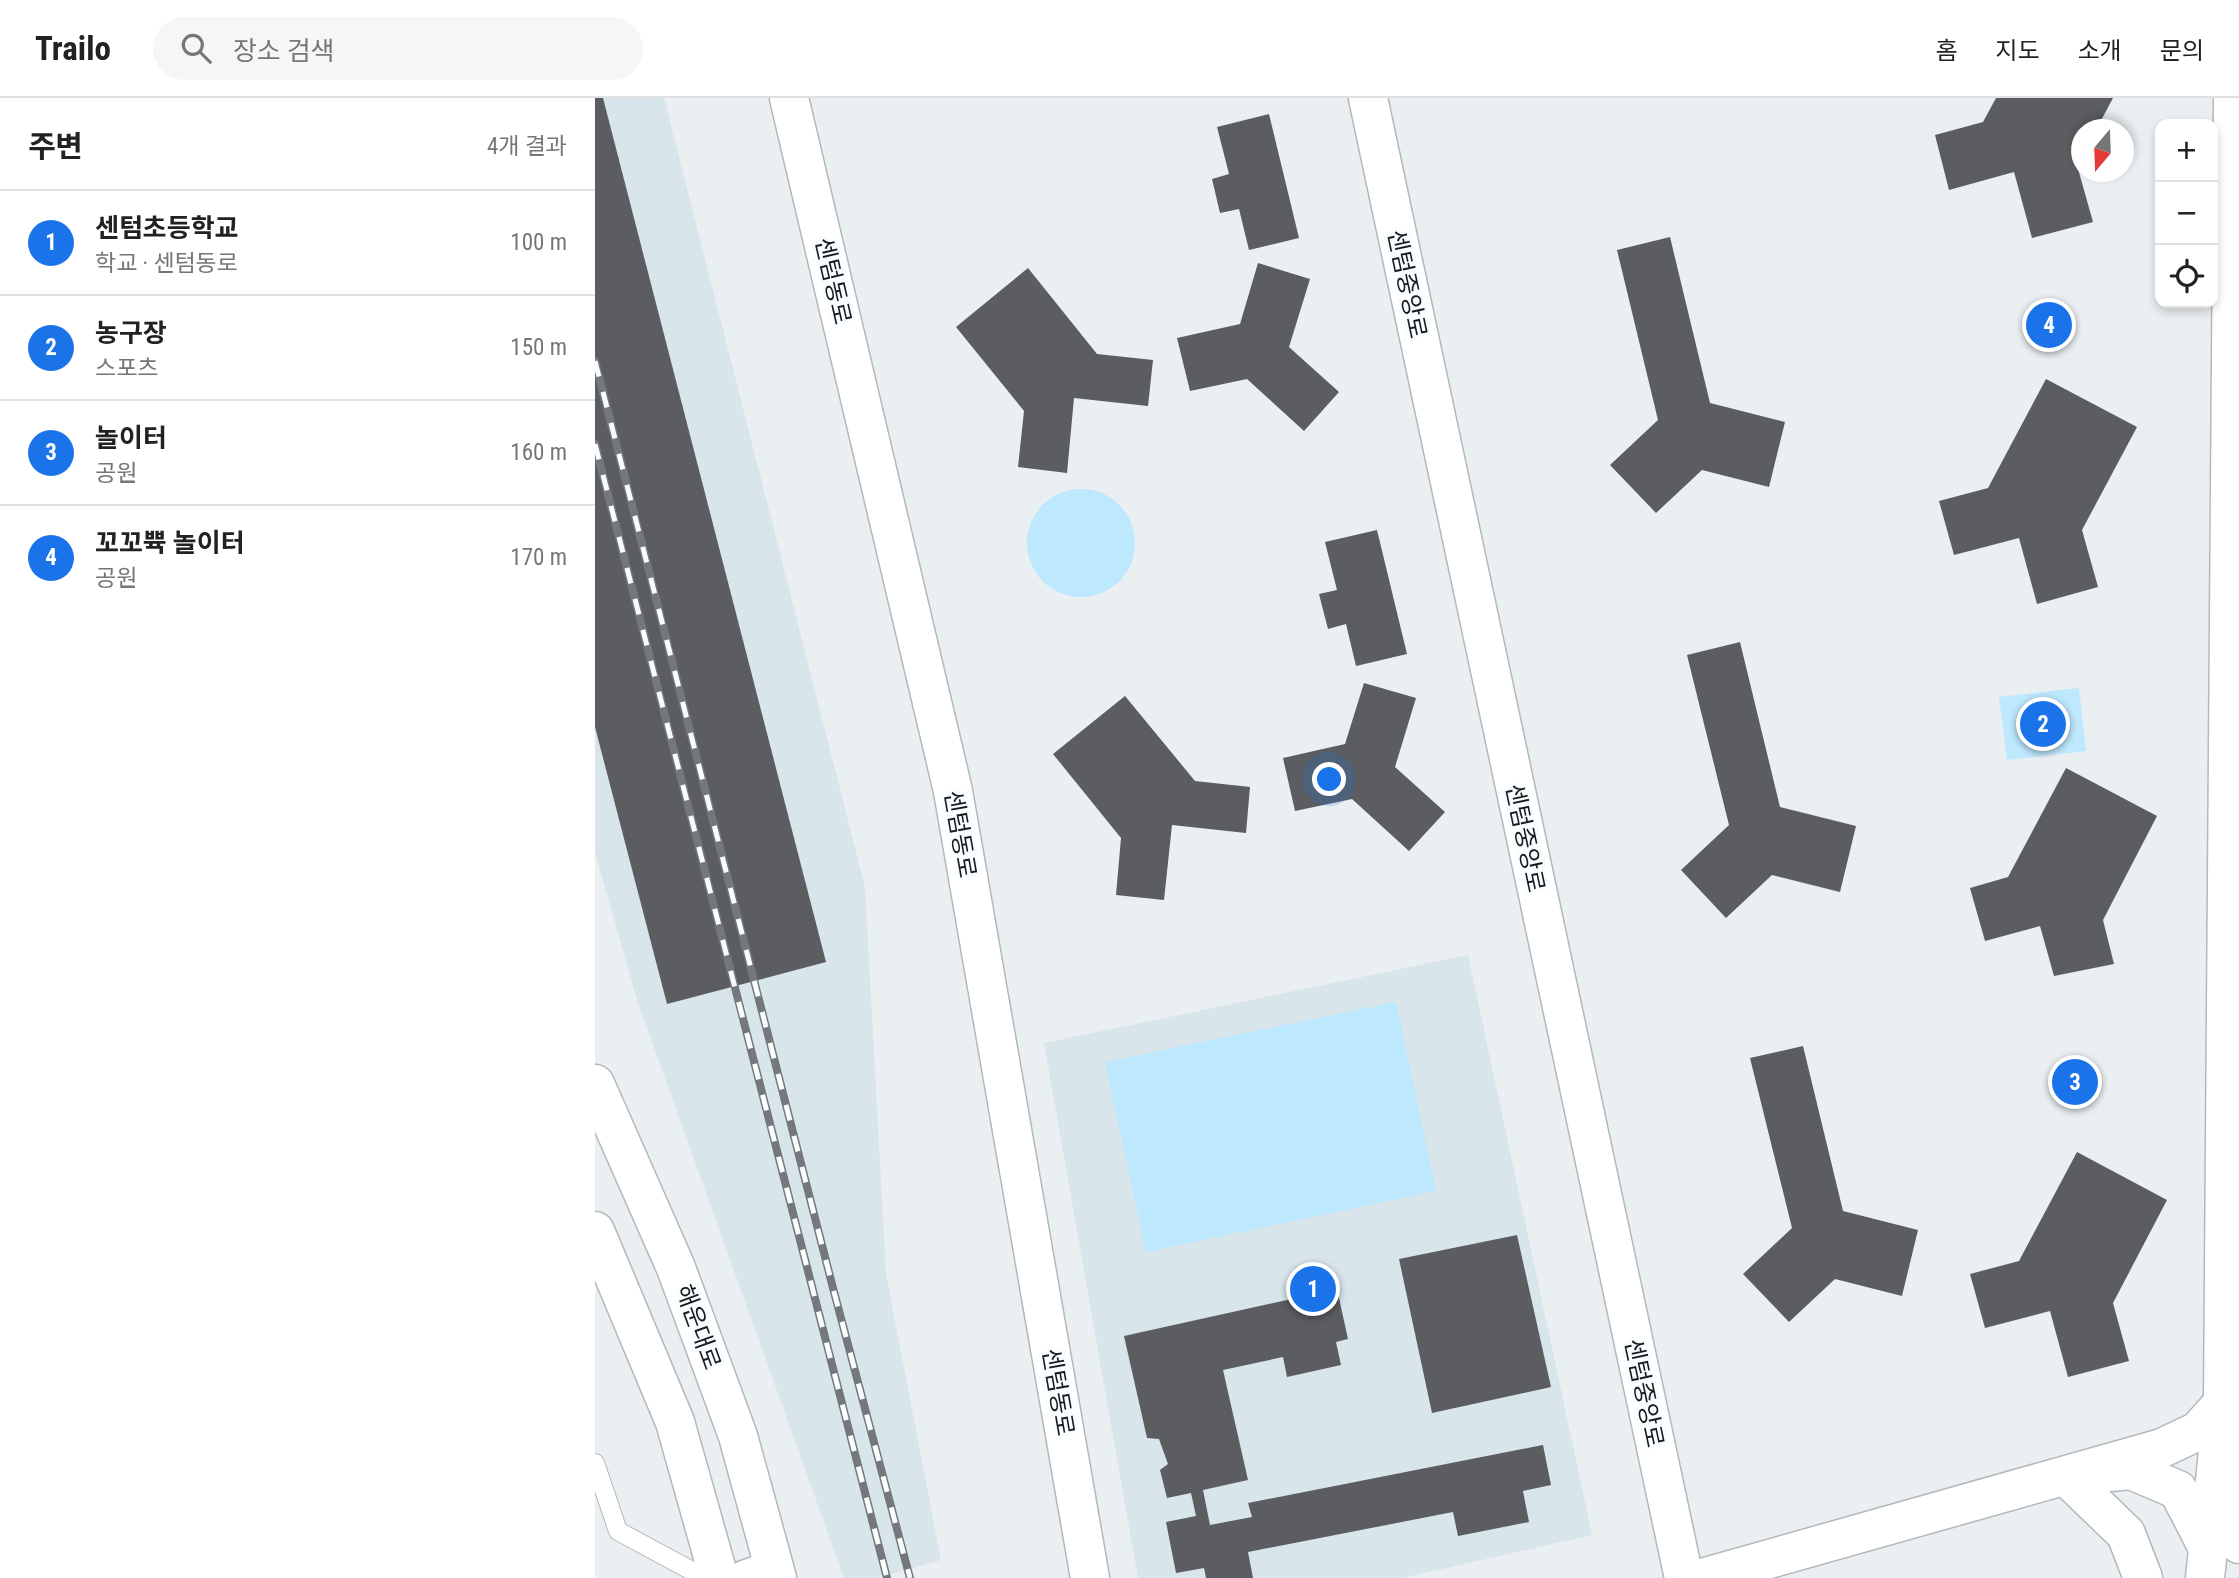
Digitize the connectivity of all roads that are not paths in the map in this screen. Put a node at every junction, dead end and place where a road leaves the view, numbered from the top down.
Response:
1 (789, 98) edge
2 (1367, 98) edge
3 (2233, 98) edge
4 (595, 1084) edge
5 (599, 1252) edge
6 (2223, 1403) junction
7 (595, 1463) edge
8 (2066, 1476) junction
9 (2217, 1556) edge
10 (767, 1575) edge
11 (705, 1578) edge
12 (719, 1578) edge
13 (1090, 1578) edge
14 (1684, 1578) edge
15 (1702, 1578) edge
16 (2144, 1578) edge

1 - 13 main road, 센텀동로
2 - 14 main road, 센텀중앙로
3 - 6 main road
4 - 10 main road, 해운대로
5 - 12 main road
6 - 8 main road
6 - 9 main road
7 - 11 lane
8 - 9 main road
8 - 15 main road
8 - 16 main road

